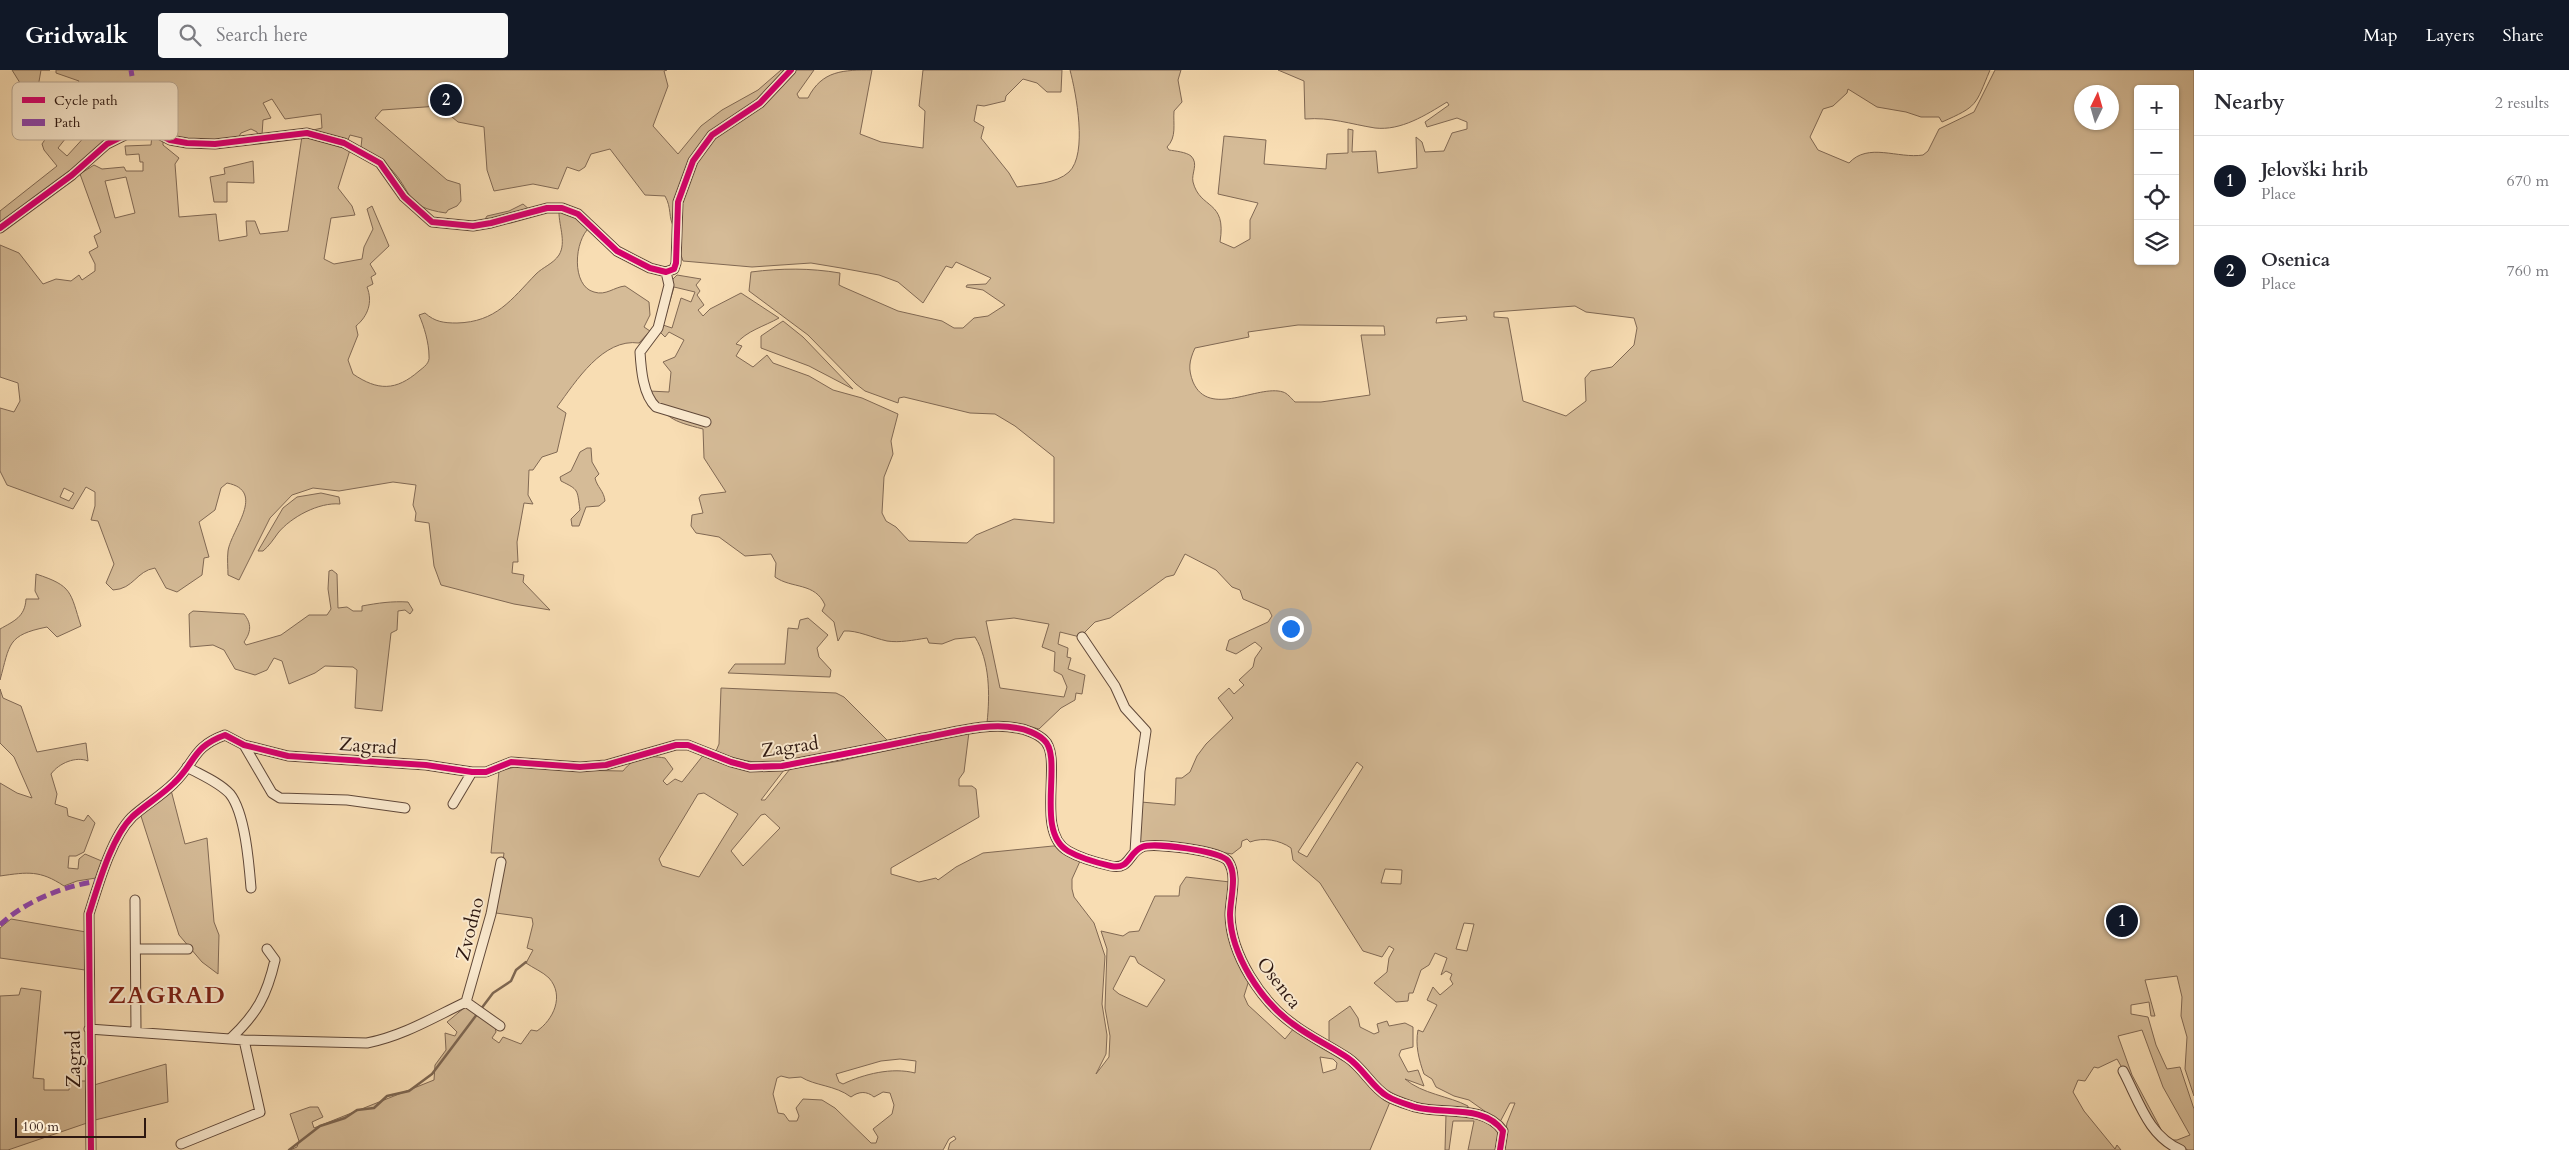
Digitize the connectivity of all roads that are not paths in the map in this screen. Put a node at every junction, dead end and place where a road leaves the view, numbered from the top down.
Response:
1 (791, 70) edge
2 (115, 140) edge
3 (170, 140) edge
4 (0, 228) edge
5 (666, 272) junction
6 (706, 422) dead end
7 (1082, 637) dead end
8 (970, 729) joint
9 (244, 745) junction
10 (187, 767) junction
11 (472, 772) junction
12 (453, 804) dead end
13 (405, 808) dead end
14 (1135, 852) junction
15 (501, 862) dead end
16 (251, 888) dead end
17 (135, 900) dead end
18 (136, 949) junction
19 (188, 949) dead end
20 (267, 949) dead end
21 (466, 1002) junction
22 (500, 1026) dead end
23 (89, 1029) junction
24 (136, 1031) junction
25 (230, 1039) junction
26 (244, 1040) junction
27 (2123, 1071) dead end
28 (181, 1144) dead end
29 (90, 1150) edge
30 (1500, 1150) edge
31 (2181, 1150) edge

1 - 5 street
2 - 4 street
3 - 5 street
5 - 6 street
7 - 14 street
8 - 11 street, Zagrad
8 - 14 street, Osenca
9 - 10 street, Zagrad
9 - 11 street, Zagrad
9 - 13 street
10 - 16 street
10 - 23 street, Zagrad
11 - 12 street
14 - 30 street, Osenca
15 - 21 street, Zvodno
17 - 18 street
18 - 19 street
18 - 24 street
20 - 25 street
21 - 22 street
21 - 26 street, Zagrad
23 - 24 street, Zagrad
23 - 29 street, Zagrad
24 - 25 street, Zagrad
25 - 26 street, Zagrad
26 - 28 street
27 - 31 street

